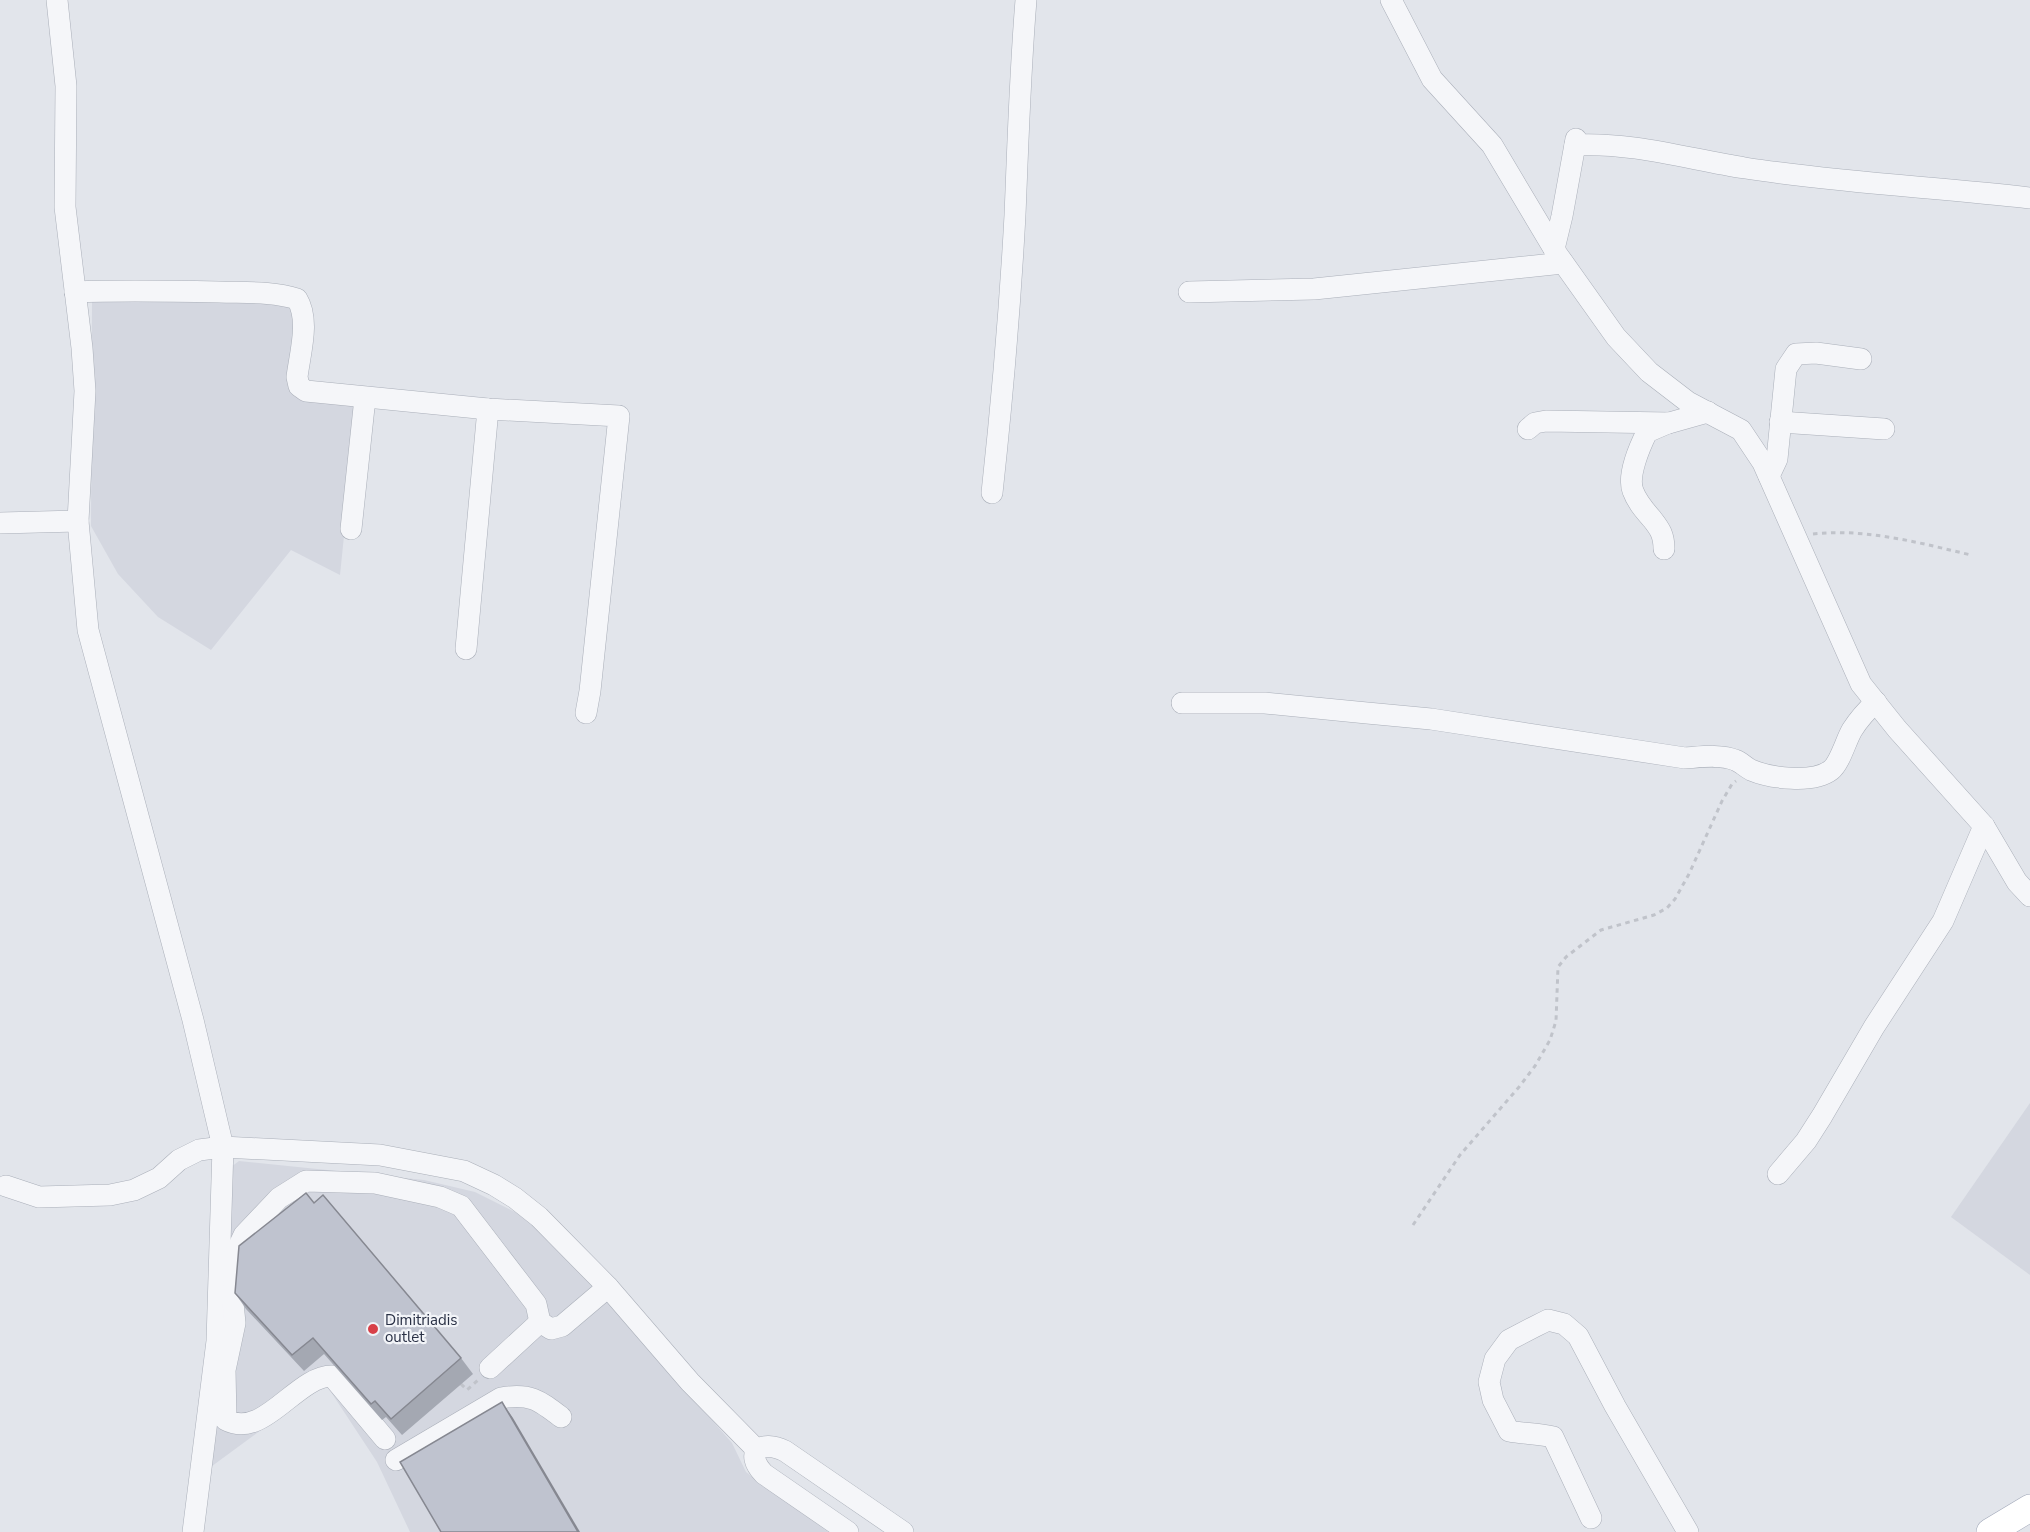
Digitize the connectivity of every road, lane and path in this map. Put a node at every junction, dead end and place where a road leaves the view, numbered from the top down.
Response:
1 (57, 0) edge
2 (1026, 0) edge
3 (1390, 0) edge
4 (2030, 198) edge
5 (1559, 256) junction
6 (75, 292) junction
7 (1189, 292) dead end
8 (1861, 359) dead end
9 (365, 398) junction
10 (488, 409) junction
11 (1708, 412) junction
12 (1780, 422) junction
13 (1669, 423) junction
14 (1528, 429) dead end
15 (1884, 429) dead end
16 (1769, 476) junction
17 (992, 494) dead end
18 (78, 521) junction
19 (0, 523) edge
20 (351, 529) dead end
21 (1797, 538) junction
22 (1664, 549) dead end
23 (1971, 555) dead end
24 (466, 649) dead end
25 (1876, 702) junction
26 (1182, 704) dead end
27 (586, 713) dead end
28 (1756, 771) junction
29 (1984, 826) junction
30 (2030, 896) edge
31 (223, 1146) junction
32 (1778, 1174) dead end
33 (6, 1186) dead end
34 (1413, 1225) dead end
35 (608, 1287) junction
36 (540, 1322) junction
37 (490, 1368) dead end
38 (561, 1417) dead end
39 (385, 1439) dead end
40 (757, 1450) junction
41 (396, 1460) dead end
42 (2030, 1508) edge
43 (1591, 1518) dead end
44 (193, 1532) edge
45 (848, 1532) edge
46 (903, 1532) edge
47 (1688, 1532) edge
48 (1990, 1532) edge

1 - 6 street
2 - 17 street
3 - 5 street
4 - 5 street
5 - 7 street
5 - 11 street
6 - 9 street
6 - 18 street
8 - 12 street
9 - 10 street
9 - 20 street
10 - 24 street
10 - 27 street
11 - 13 street
11 - 16 street
12 - 15 street
12 - 16 street
13 - 14 street
13 - 22 street
16 - 21 street
18 - 19 street
18 - 31 street
21 - 23 path
21 - 25 street
25 - 28 street
25 - 29 street
26 - 28 street
28 - 34 path
29 - 30 street
29 - 32 street
31 - 33 street
31 - 35 street
31 - 44 street
35 - 36 street
35 - 40 street
36 - 37 street
36 - 39 street
38 - 41 street
40 - 45 street
40 - 46 street
42 - 48 main road
43 - 47 street

